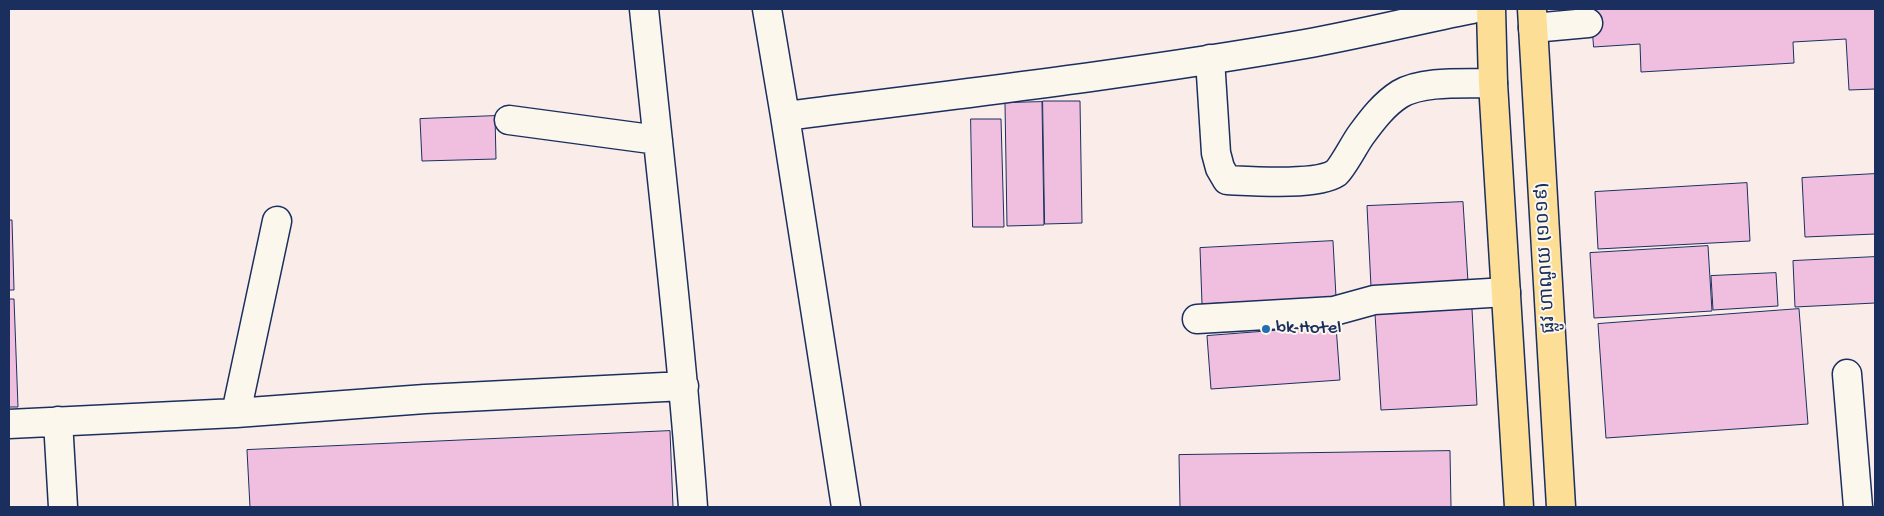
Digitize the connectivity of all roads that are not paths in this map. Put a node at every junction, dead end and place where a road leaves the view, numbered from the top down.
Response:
1 (644, 9) edge
2 (766, 9) edge
3 (1472, 9) edge
4 (1491, 9) edge
5 (1533, 18) edge
6 (1588, 23) dead end
7 (1210, 59) junction
8 (1494, 83) junction
9 (786, 116) junction
10 (509, 120) dead end
11 (658, 140) junction
12 (277, 221) dead end
13 (1506, 292) junction
14 (1197, 319) dead end
15 (1847, 374) dead end
16 (684, 386) junction
17 (236, 413) junction
18 (58, 421) junction
19 (9, 424) edge
20 (63, 507) edge
21 (693, 507) edge
22 (846, 507) edge
23 (1519, 507) edge
24 (1561, 507) edge
25 (1858, 507) edge

1 - 11 street
2 - 9 street
3 - 7 street
4 - 8 main road
5 - 6 street
5 - 24 main road, ផ្លូវ ហាណូយ (១០១៩)
7 - 8 street
7 - 9 street
8 - 13 main road
9 - 22 street
10 - 11 street
11 - 16 street
12 - 17 street
13 - 14 street
13 - 23 main road
15 - 25 street
16 - 17 street
16 - 21 street
17 - 18 street
18 - 19 street
18 - 20 street

